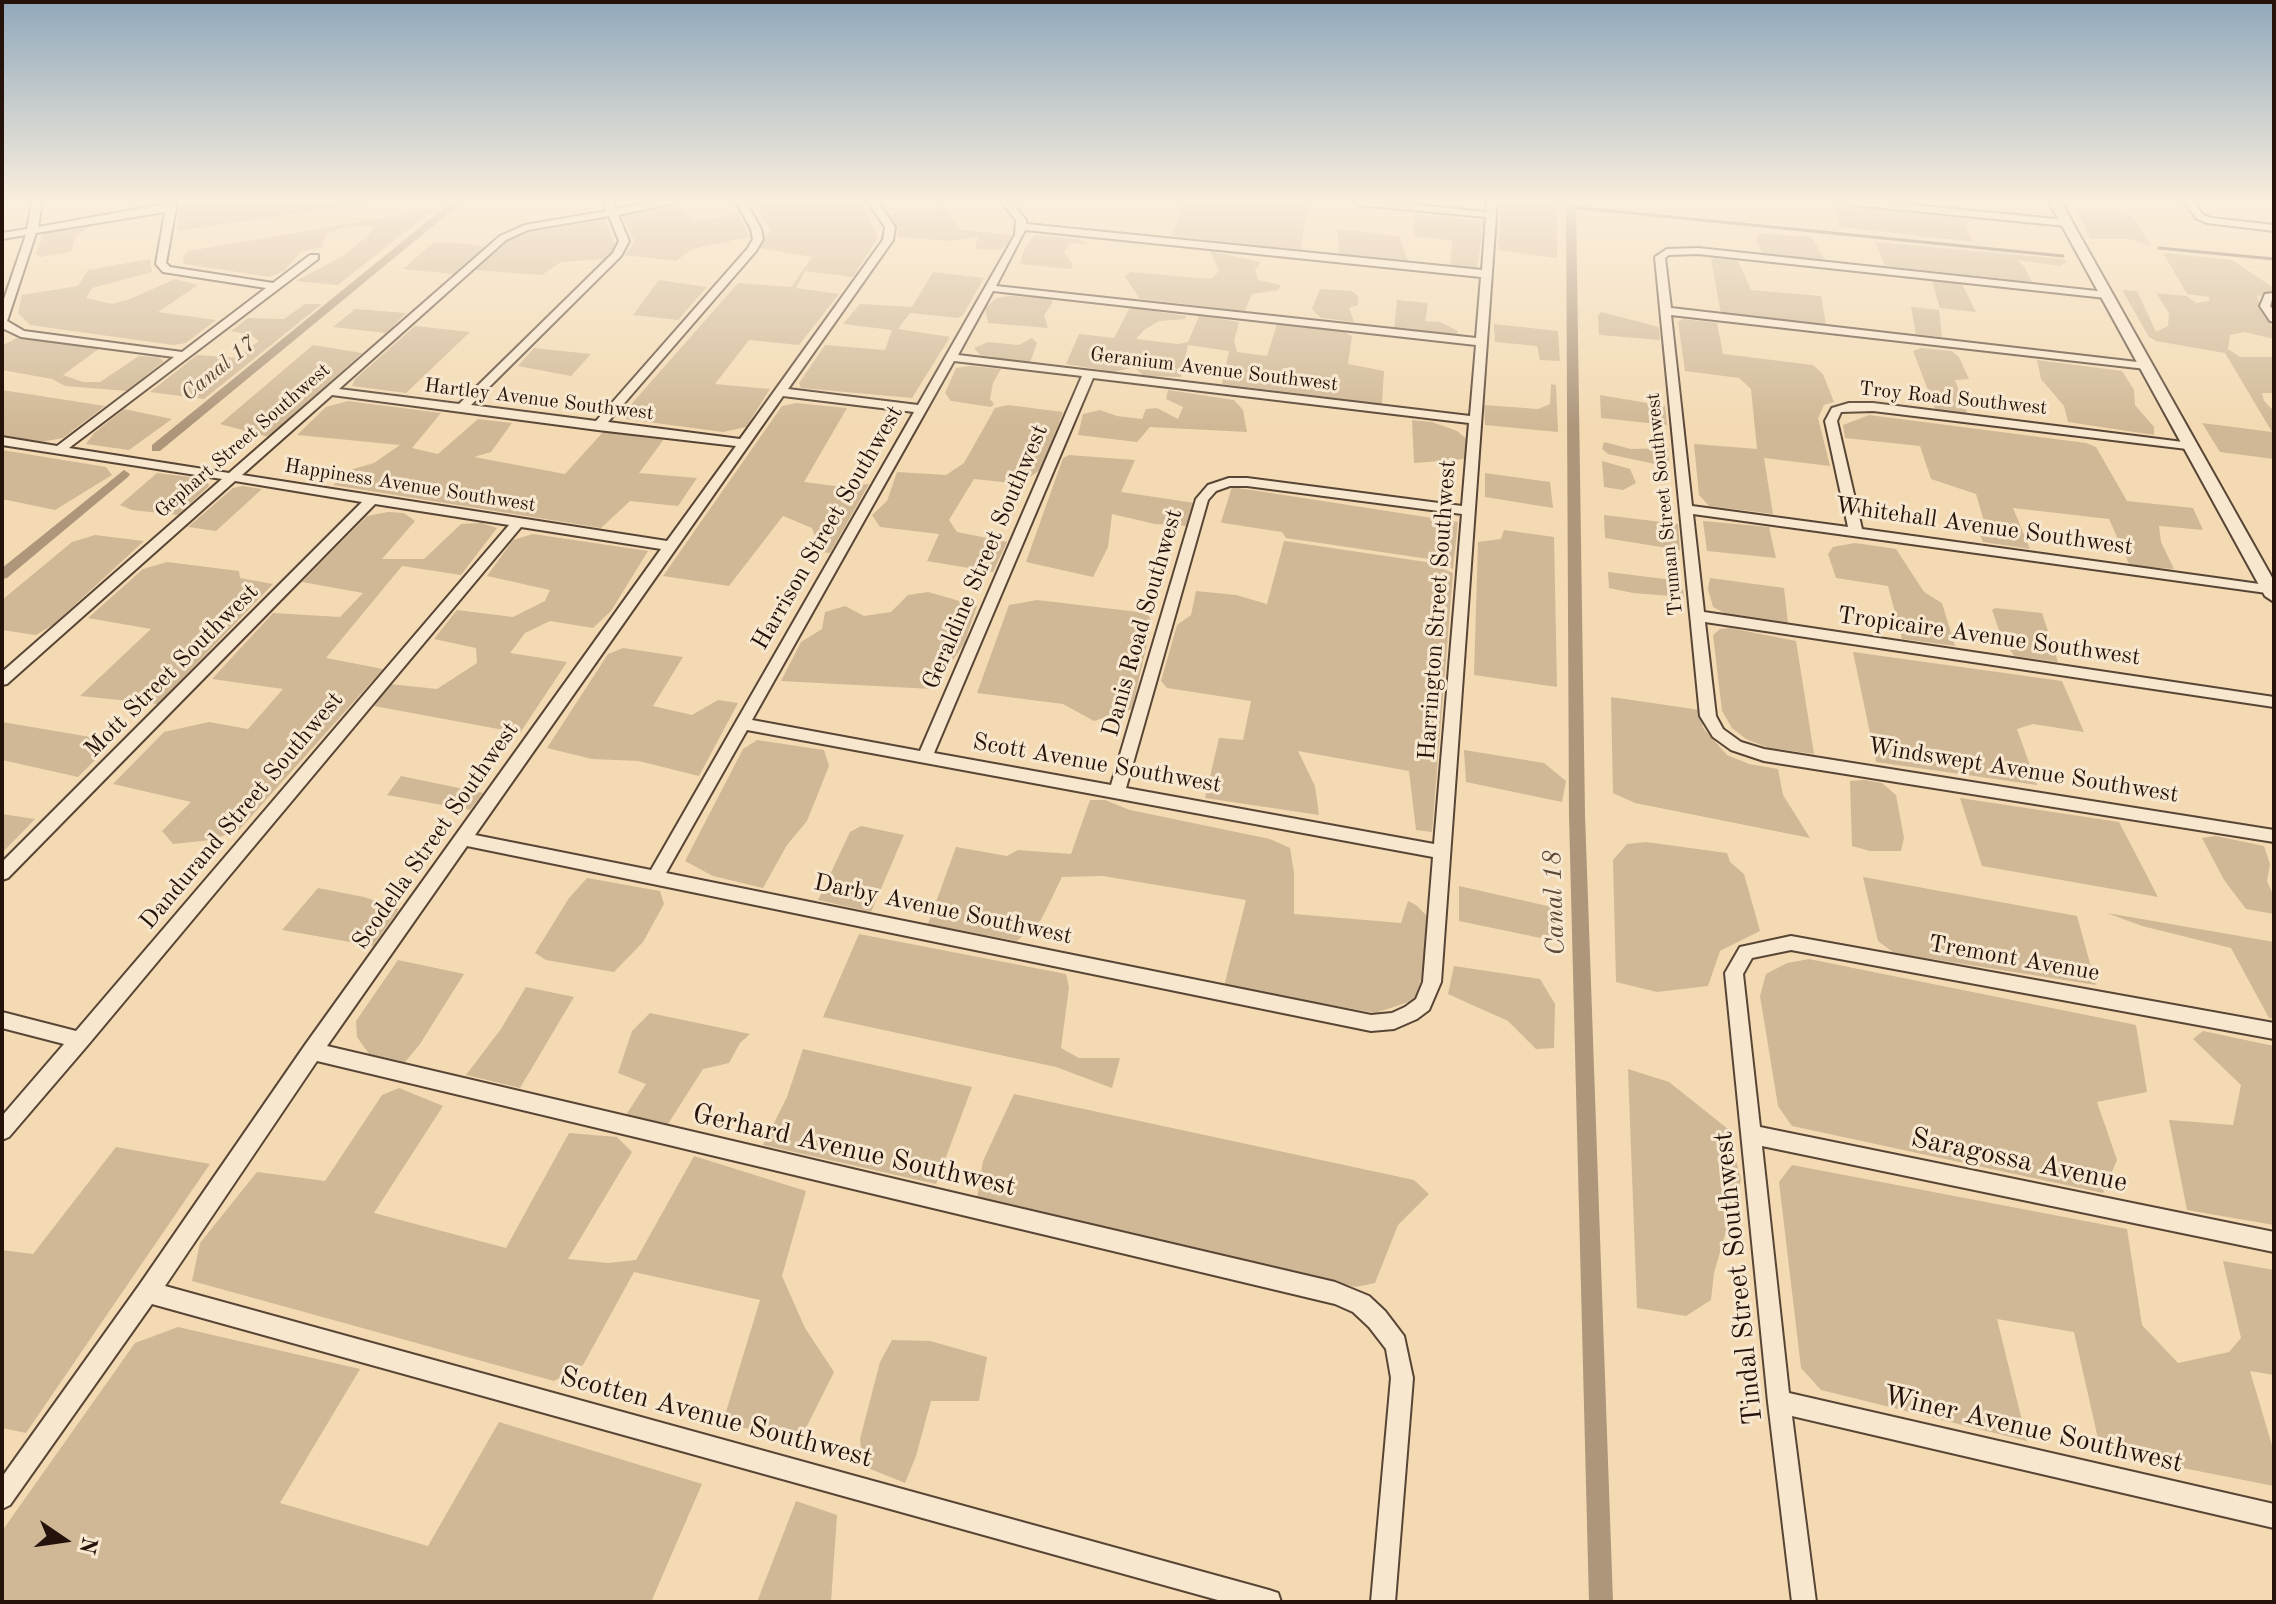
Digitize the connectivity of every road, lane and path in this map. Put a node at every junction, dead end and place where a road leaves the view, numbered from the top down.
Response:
1 (17, 277) edge
2 (213, 277) edge
3 (287, 277) edge
4 (461, 277) edge
5 (594, 277) edge
6 (728, 277) edge
7 (862, 277) edge
8 (996, 277) edge
9 (1486, 277) edge
10 (1662, 277) edge
11 (1938, 277) edge
12 (2096, 277) edge
13 (274, 286) junction
14 (990, 288) junction
15 (2106, 295) junction
16 (2274, 296) edge
17 (1666, 311) junction
18 (2274, 319) edge
19 (2, 322) edge
20 (1482, 342) junction
21 (183, 355) junction
22 (950, 357) junction
23 (2146, 366) junction
24 (1089, 373) junction
25 (330, 391) junction
26 (780, 392) junction
27 (461, 408) junction
28 (921, 409) junction
29 (1474, 420) junction
30 (598, 426) junction
31 (2, 441) edge
32 (744, 443) junction
33 (2191, 447) junction
34 (59, 450) junction
35 (231, 479) junction
36 (372, 499) junction
37 (1687, 509) junction
38 (1469, 511) junction
39 (518, 522) junction
40 (1856, 532) junction
41 (669, 546) junction
42 (2273, 592) edge
43 (1697, 616) junction
44 (2, 680) edge
45 (2274, 702) edge
46 (743, 724) junction
47 (1764, 755) joint
48 (925, 757) junction
49 (1117, 792) junction
50 (2274, 836) edge
51 (464, 839) junction
52 (1442, 852) junction
53 (2, 873) edge
54 (656, 876) junction
55 (1746, 952) joint
56 (1411, 1013) joint
57 (2, 1020) edge
58 (2274, 1031) edge
59 (80, 1040) junction
60 (312, 1051) junction
61 (2, 1131) edge
62 (1753, 1135) junction
63 (2274, 1242) edge
64 (148, 1292) junction
65 (1779, 1402) junction
66 (2, 1497) edge
67 (2274, 1516) edge
68 (1269, 1602) edge
69 (1383, 1602) edge
70 (1804, 1602) edge

1 - 19 street
2 - 13 street
3 - 13 street
4 - 25 street, Gephart Street Southwest
5 - 27 street
6 - 30 street
7 - 26 street, Scodella Street Southwest
8 - 14 street, Harrison Street Southwest
9 - 20 street, Harrington Street Southwest
10 - 17 street, Truman Street Southwest
11 - 15 street, Truman Street Southwest
12 - 15 street
13 - 21 street
14 - 20 street
14 - 22 street, Harrison Street Southwest
15 - 23 street
16 - 18 street
17 - 23 street
17 - 37 street, Truman Street Southwest
19 - 21 street
20 - 29 street, Harrington Street Southwest
21 - 34 street
22 - 24 street, Geranium Avenue Southwest
22 - 28 street, Harrison Street Southwest
23 - 33 street
24 - 29 street, Geranium Avenue Southwest
24 - 48 street, Geraldine Street Southwest
25 - 27 street, Hartley Avenue Southwest
25 - 35 street, Gephart Street Southwest
26 - 28 street
26 - 32 street, Scodella Street Southwest
27 - 30 street, Hartley Avenue Southwest
28 - 46 street, Harrison Street Southwest
29 - 38 street, Harrington Street Southwest
30 - 32 street, Hartley Avenue Southwest
31 - 34 street, Happiness Avenue Southwest
32 - 41 street, Scodella Street Southwest
33 - 40 street, Troy Road Southwest
33 - 42 street
34 - 35 street, Happiness Avenue Southwest
35 - 36 street, Happiness Avenue Southwest
35 - 44 street, Gephart Street Southwest
36 - 39 street, Happiness Avenue Southwest
36 - 53 street, Mott Street Southwest
37 - 40 street, Whitehall Avenue Southwest
37 - 43 street, Truman Street Southwest
38 - 49 street, Danis Road Southwest
38 - 52 street, Harrington Street Southwest
39 - 41 street, Happiness Avenue Southwest
39 - 59 street, Dandurand Street Southwest
40 - 42 street, Whitehall Avenue Southwest
41 - 51 street, Scodella Street Southwest
43 - 45 street, Tropicaire Avenue Southwest
43 - 47 street, Truman Street Southwest
46 - 48 street, Scott Avenue Southwest
46 - 54 street, Harrison Street Southwest
47 - 50 street, Windswept Avenue Southwest
48 - 49 street, Scott Avenue Southwest
49 - 52 street, Scott Avenue Southwest
51 - 54 street, Darby Avenue Southwest
51 - 60 street, Scodella Street Southwest
52 - 56 street, Harrington Street Southwest
54 - 56 street, Darby Avenue Southwest
55 - 58 street, Tremont Avenue
55 - 62 street, Tindal Street Southwest
57 - 59 street
59 - 61 street, Dandurand Street Southwest
60 - 64 street, Scodella Street Southwest
60 - 69 street, Gerhard Avenue Southwest
62 - 63 street, Saragossa Avenue
62 - 65 street, Tindal Street Southwest
64 - 66 street, Scodella Street Southwest
64 - 68 street, Scotten Avenue Southwest
65 - 67 street, Winer Avenue Southwest
65 - 70 street, Tindal Street Southwest

